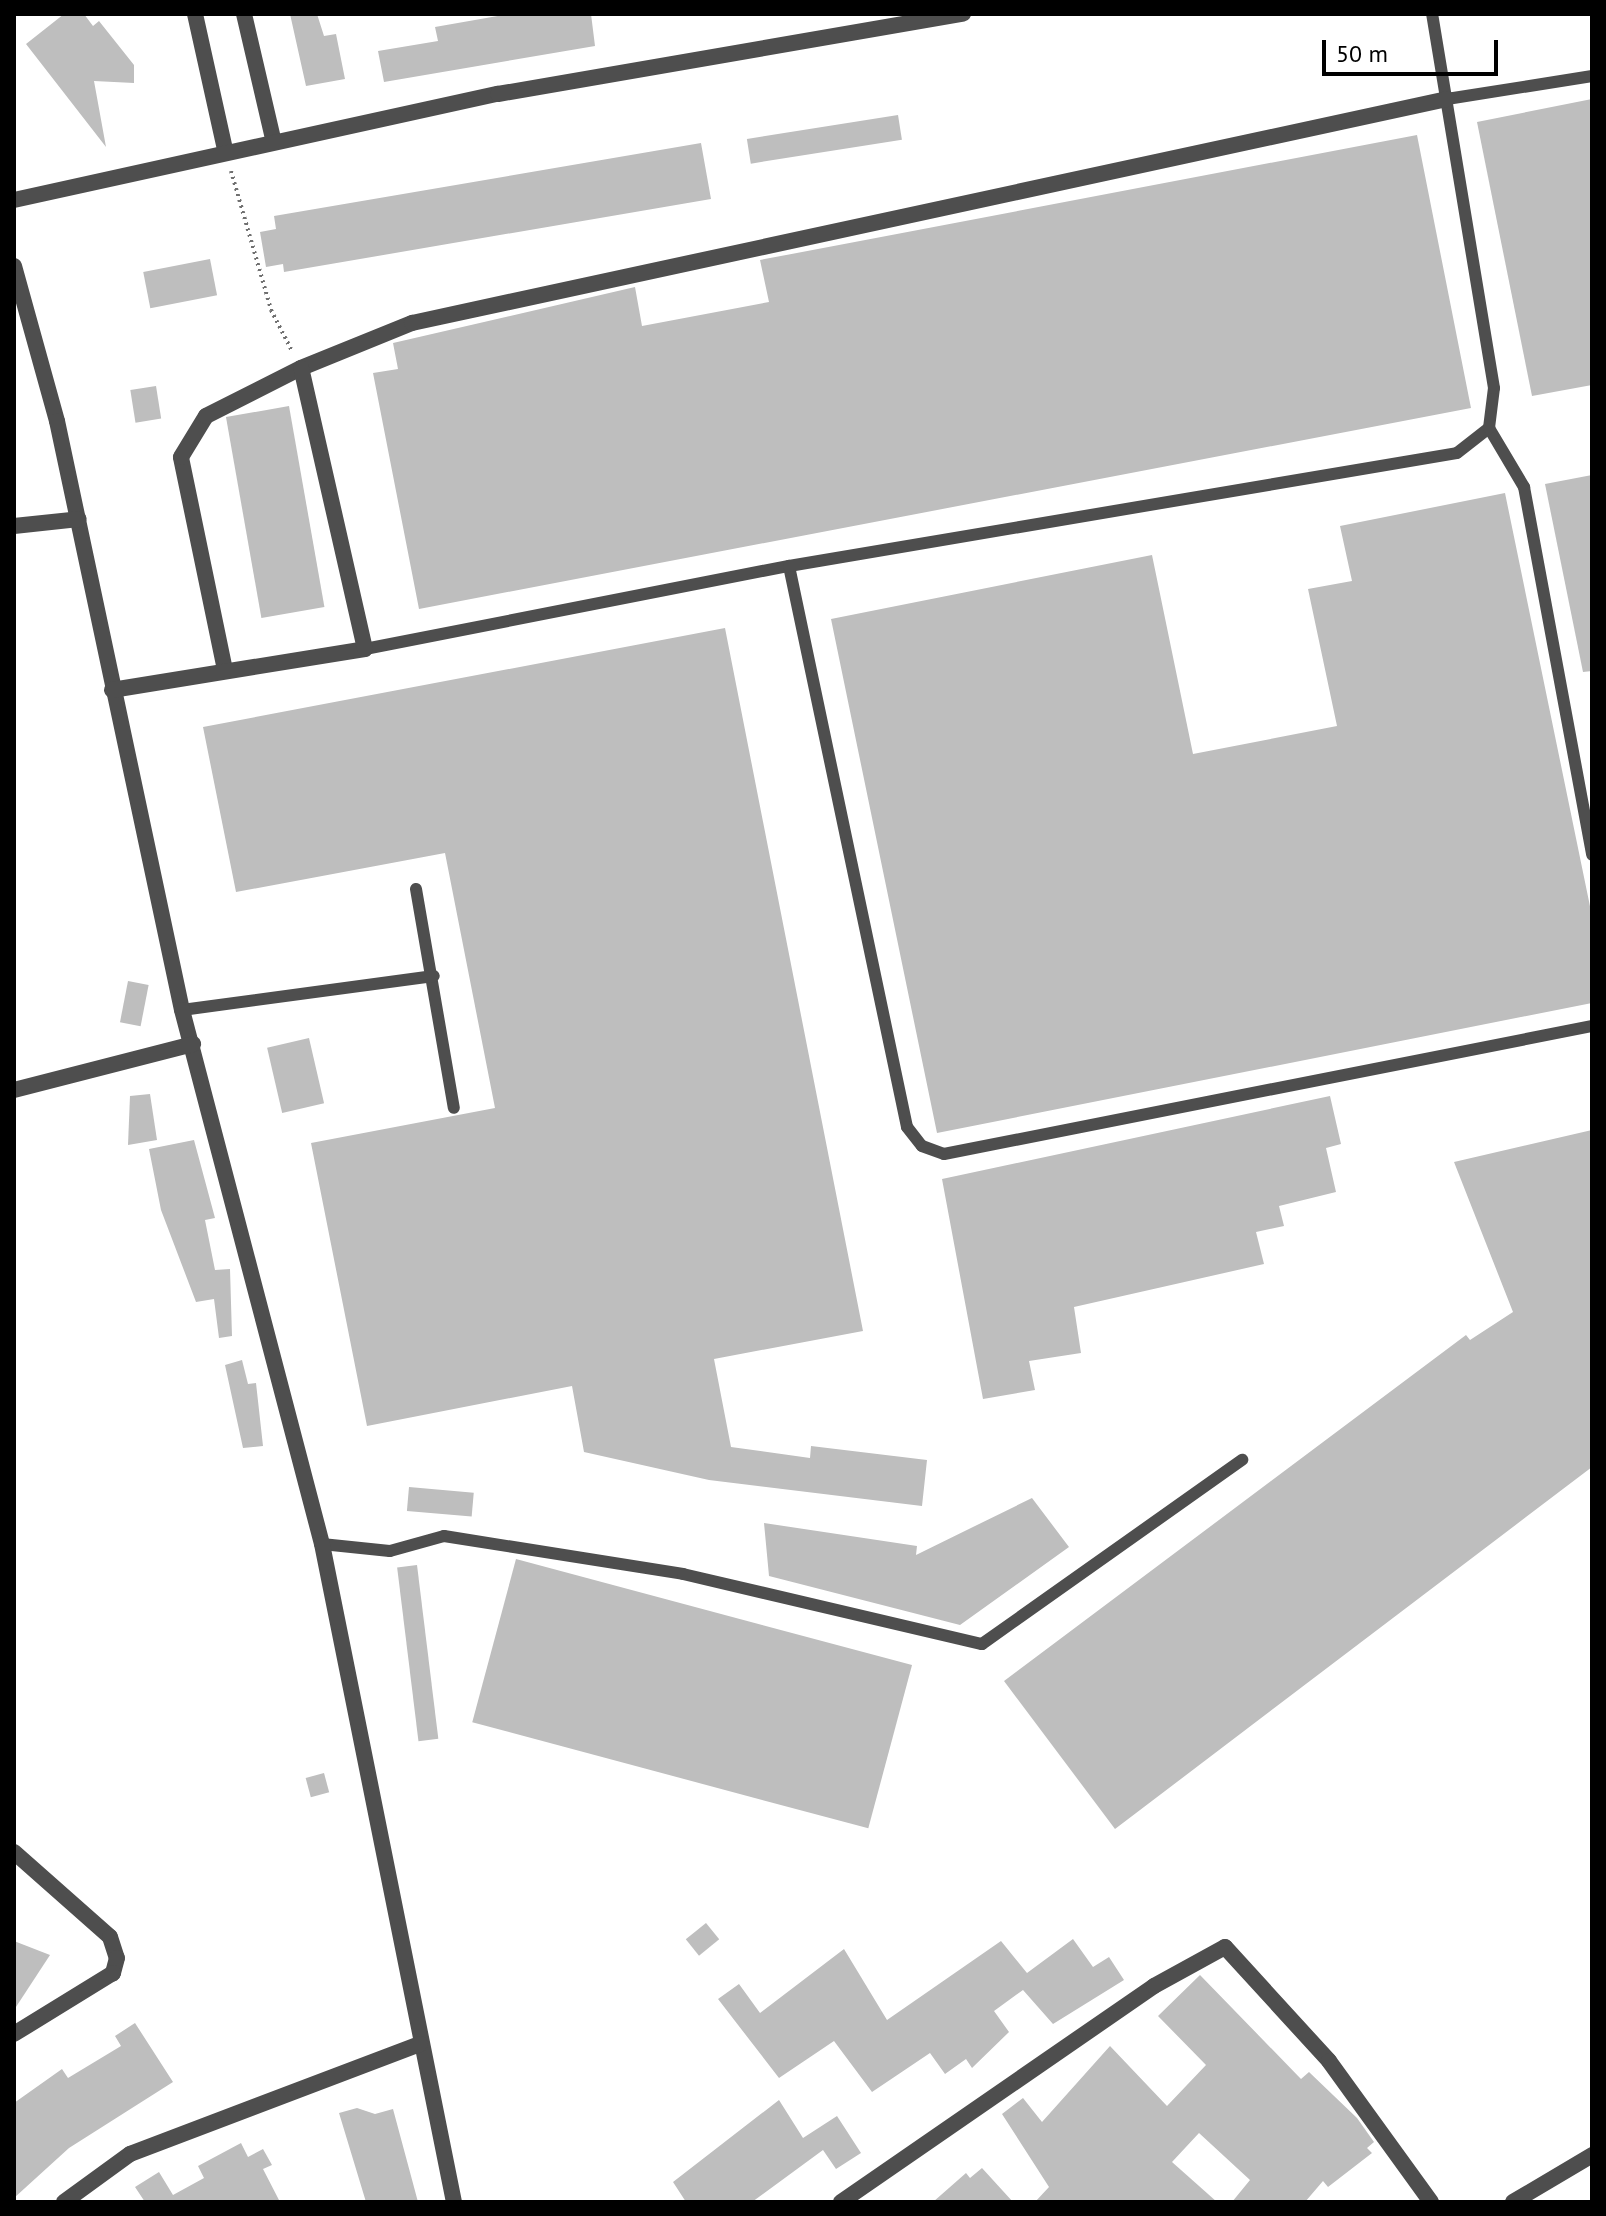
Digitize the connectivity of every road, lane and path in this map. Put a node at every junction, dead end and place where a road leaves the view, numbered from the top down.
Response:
1 (195, 14) edge
2 (244, 14) edge
3 (963, 14) edge
4 (1432, 14) edge
5 (923, 17) edge
6 (1592, 76) edge
7 (1447, 99) junction
8 (273, 139) junction
9 (225, 149) junction
10 (14, 200) edge
11 (14, 266) edge
12 (301, 368) junction
13 (1489, 428) junction
14 (79, 519) junction
15 (14, 526) edge
16 (789, 566) junction
17 (365, 649) junction
18 (225, 670) junction
19 (112, 690) junction
20 (1592, 855) edge
21 (416, 889) dead end
22 (434, 976) junction
23 (182, 1010) junction
24 (1592, 1026) edge
25 (193, 1044) junction
26 (14, 1090) edge
27 (454, 1108) dead end
28 (1242, 1460) dead end
29 (322, 1544) junction
30 (14, 1852) edge
31 (14, 2034) edge
32 (420, 2044) junction
33 (1592, 2155) edge
34 (64, 2202) edge
35 (454, 2202) edge
36 (841, 2202) edge
37 (1431, 2202) edge
38 (1513, 2202) edge

1 - 9 street
2 - 8 street
3 - 5 street
4 - 7 lane
5 - 8 street
6 - 7 lane
7 - 12 street
7 - 13 lane
8 - 9 street
9 - 10 street
9 - 12 path
11 - 14 street
12 - 17 street
12 - 18 street
13 - 16 lane
13 - 20 lane
14 - 15 street
14 - 19 street
16 - 17 lane
16 - 24 lane
17 - 18 street
18 - 19 street
19 - 23 street
21 - 22 lane
22 - 23 lane
22 - 27 lane
23 - 25 street
25 - 26 street
25 - 29 street
28 - 29 lane
29 - 32 street
30 - 31 street
32 - 34 street
32 - 35 street
33 - 38 street
36 - 37 street

